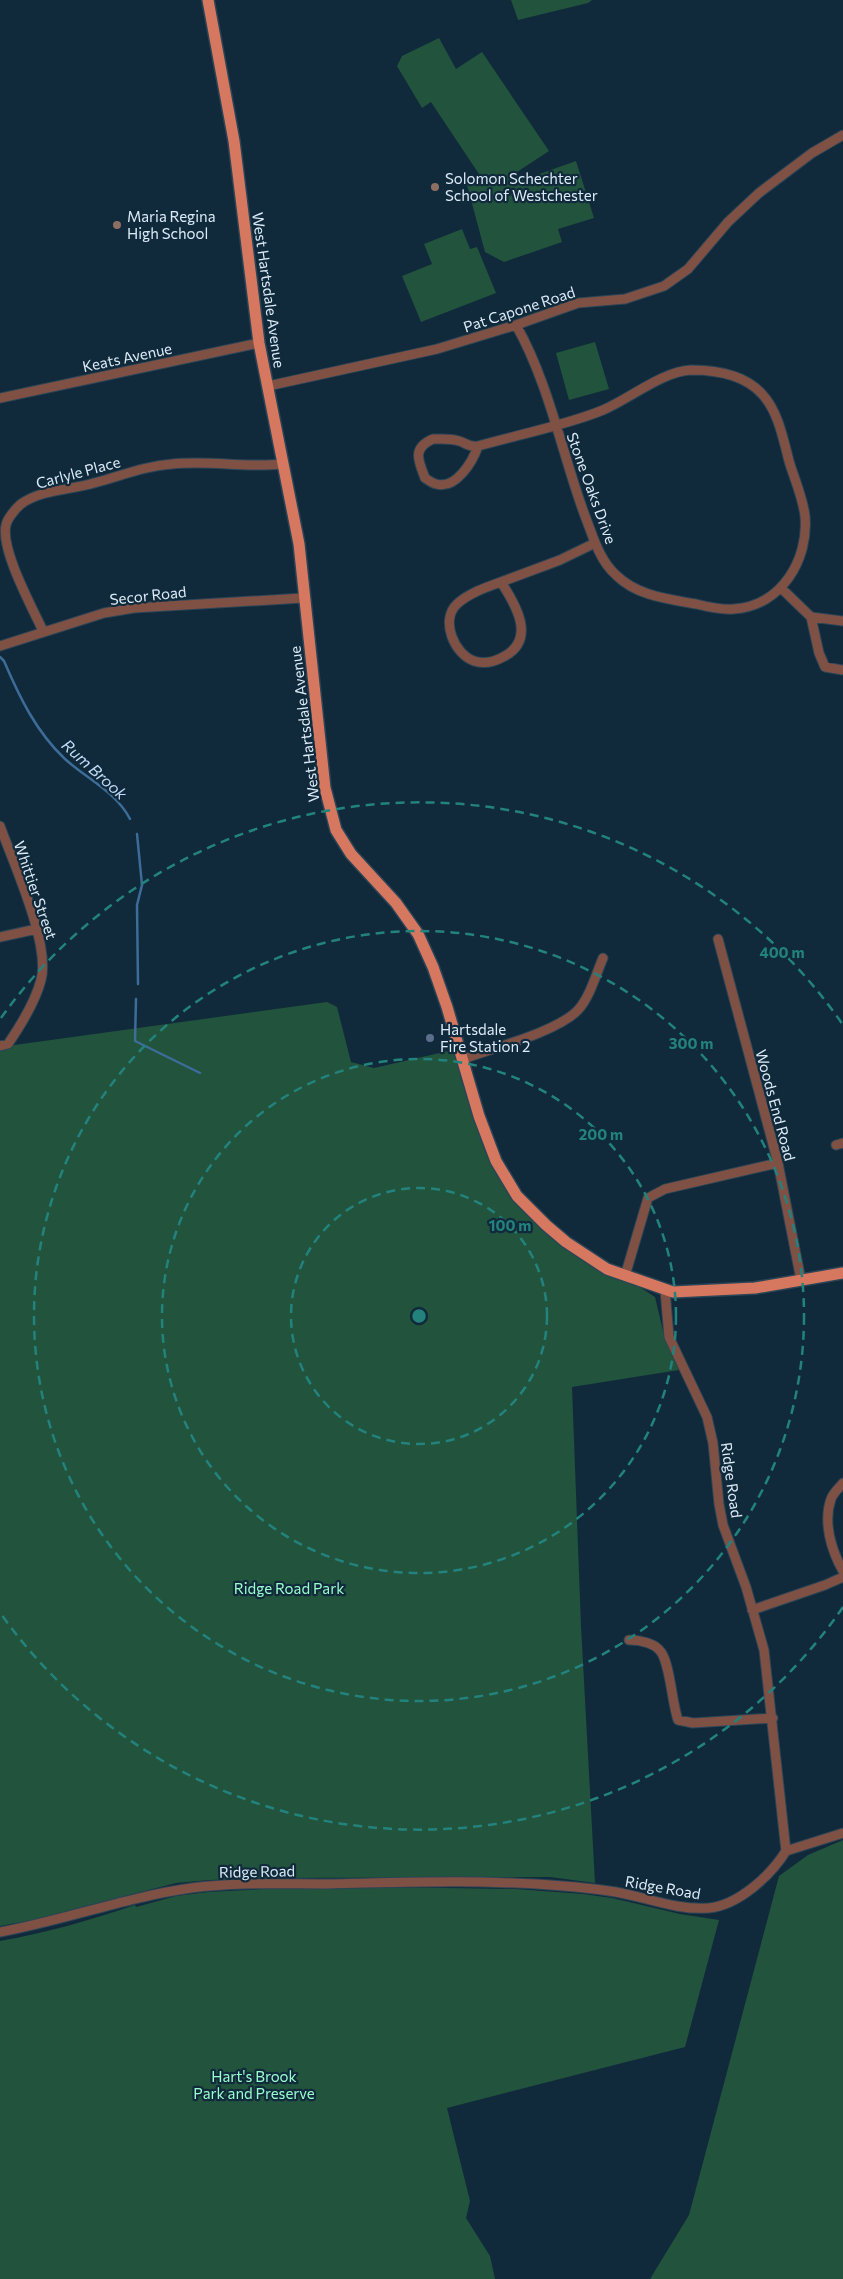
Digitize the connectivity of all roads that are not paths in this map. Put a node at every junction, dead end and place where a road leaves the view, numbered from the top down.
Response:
1 (208, 0) edge
2 (843, 135) edge
3 (516, 325) junction
4 (259, 343) junction
5 (268, 386) junction
6 (0, 398) edge
7 (554, 424) junction
8 (478, 446) junction
9 (282, 464) junction
10 (3, 522) edge
11 (595, 543) junction
12 (502, 582) junction
13 (781, 588) junction
14 (303, 598) junction
15 (811, 617) junction
16 (843, 621) edge
17 (43, 631) junction
18 (0, 646) edge
19 (843, 670) edge
20 (0, 826) edge
21 (37, 929) junction
22 (0, 937) edge
23 (718, 939) dead end
24 (603, 958) dead end
25 (4, 1045) edge
26 (463, 1059) junction
27 (778, 1163) junction
28 (843, 1273) edge
29 (625, 1276) junction
30 (801, 1280) junction
31 (665, 1290) junction
32 (843, 1483) edge
33 (843, 1571) edge
34 (843, 1577) edge
35 (752, 1610) junction
36 (629, 1640) dead end
37 (773, 1718) junction
38 (843, 1833) edge
39 (786, 1851) junction
40 (0, 1932) edge

1 - 4 main road, West Hartsdale Avenue
2 - 3 street, Pat Capone Road
3 - 5 street, Pat Capone Road
3 - 7 street, Stone Oaks Drive
4 - 5 main road, West Hartsdale Avenue
4 - 6 street, Keats Avenue
5 - 9 main road, West Hartsdale Avenue
7 - 8 street
7 - 11 street, Stone Oaks Drive
7 - 13 street, Stone Oaks Drive
8 - 8 street
9 - 10 street, Carlyle Place
9 - 14 main road, West Hartsdale Avenue
10 - 17 street, Carlyle Place
11 - 12 street
11 - 13 street, Stone Oaks Drive
12 - 12 street
13 - 15 street
14 - 17 street, Secor Road
14 - 26 main road, West Hartsdale Avenue
15 - 16 street
15 - 19 street
17 - 18 street, Secor Road
20 - 21 street, Whittier Street
21 - 22 street
21 - 25 street, Whittier Street
23 - 27 street, Woods End Road
24 - 26 street
26 - 29 main road, West Hartsdale Avenue
27 - 29 street
27 - 30 street, Woods End Road
28 - 30 main road, West Hartsdale Avenue
29 - 31 main road, West Hartsdale Avenue
30 - 31 main road, West Hartsdale Avenue
31 - 35 street, Ridge Road
32 - 33 street
34 - 35 street
35 - 37 street, Ridge Road
36 - 37 street
37 - 39 street, Ridge Road
38 - 39 street
39 - 40 street, Ridge Road

